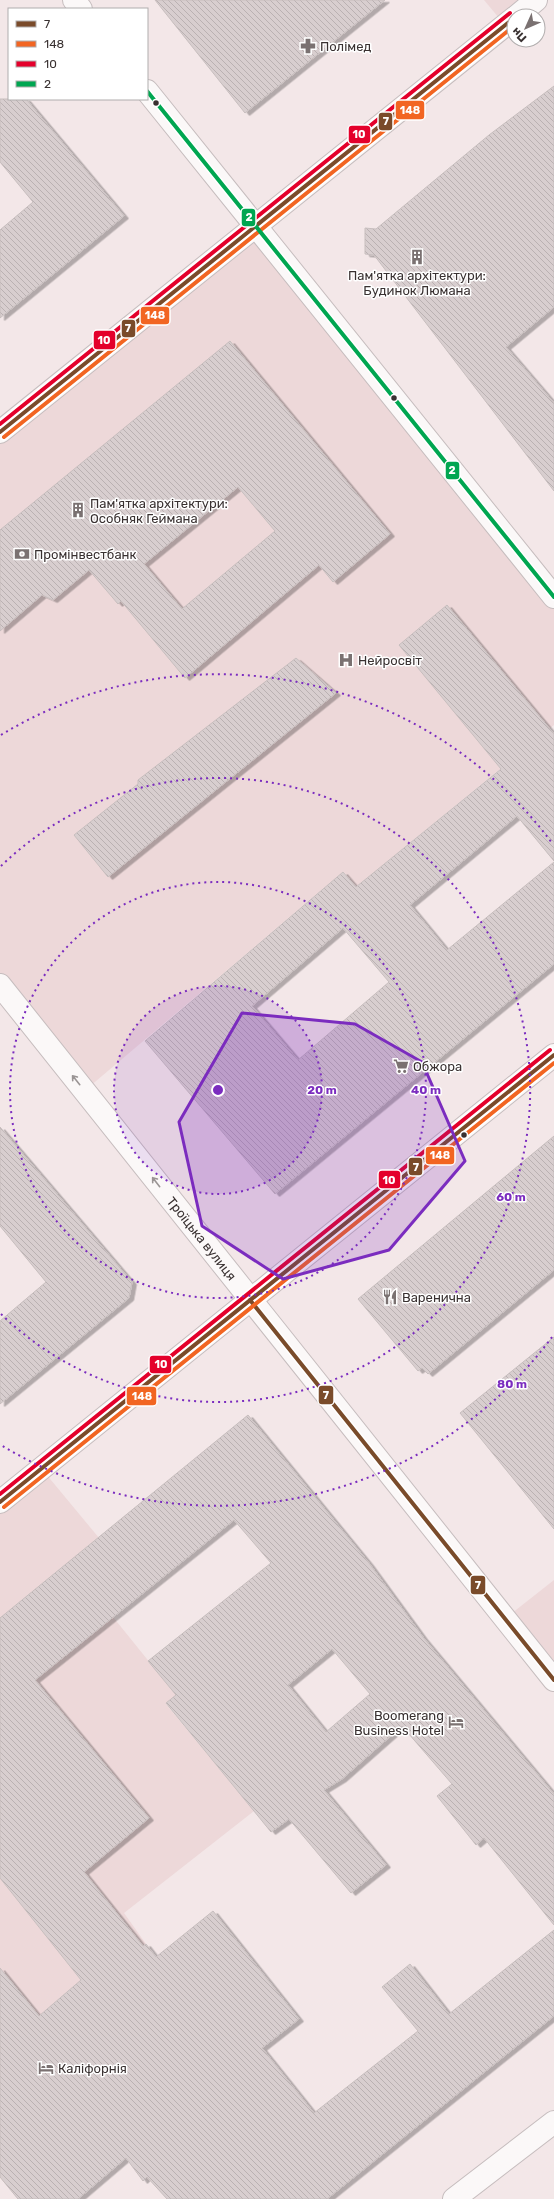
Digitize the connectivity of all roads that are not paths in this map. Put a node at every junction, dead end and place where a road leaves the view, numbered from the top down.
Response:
1 (74, 0) edge
2 (536, 0) edge
3 (80, 8) edge
4 (526, 8) edge
5 (506, 24) edge
6 (148, 92) edge
7 (256, 227) junction
8 (0, 432) edge
9 (554, 597) edge
10 (0, 985) edge
11 (554, 1055) edge
12 (250, 1300) junction
13 (0, 1502) edge
14 (554, 1680) edge
15 (554, 2122) edge
16 (454, 2199) edge

1 - 3 main road
2 - 4 main road
5 - 7 main road
6 - 7 main road
7 - 8 main road
7 - 9 main road
12 -> 10 main road, Троїцька вулиця
11 - 12 main road
12 - 13 main road
12 - 14 main road, Троїцька вулиця
15 - 16 main road

